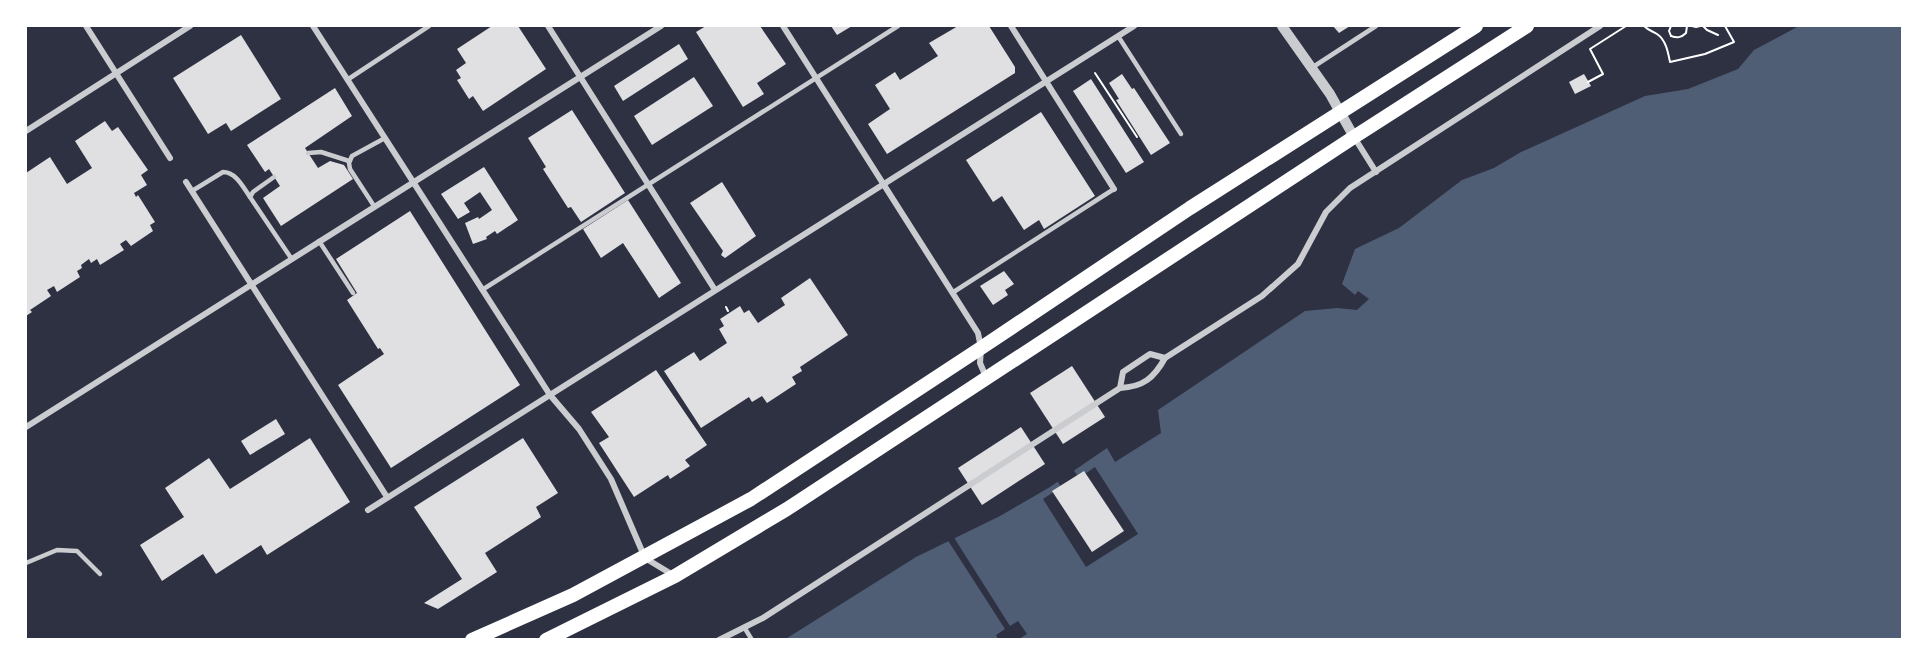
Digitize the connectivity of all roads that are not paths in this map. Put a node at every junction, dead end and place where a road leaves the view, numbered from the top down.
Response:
1 (86, 26) edge
2 (190, 26) edge
3 (313, 26) edge
4 (429, 26) edge
5 (548, 26) edge
6 (661, 26) edge
7 (783, 26) edge
8 (898, 26) edge
9 (1011, 26) edge
10 (1134, 26) edge
11 (1282, 26) edge
12 (1376, 26) edge
13 (1476, 26) edge
14 (1527, 26) edge
15 (1600, 26) edge
16 (1118, 36) junction
17 (1312, 67) junction
18 (117, 72) junction
19 (580, 77) junction
20 (816, 78) junction
21 (347, 80) junction
22 (1045, 81) junction
23 (1340, 114) junction
24 (26, 131) edge
25 (1181, 134) dead end
26 (1354, 137) junction
27 (385, 138) junction
28 (308, 153) dead end
29 (170, 158) dead end
30 (349, 161) junction
31 (1376, 172) junction
32 (274, 177) dead end
33 (186, 182) dead end
34 (414, 182) junction
35 (648, 183) junction
36 (883, 184) junction
37 (1114, 189) joint
38 (192, 191) junction
39 (250, 197) junction
40 (374, 206) junction
41 (319, 241) junction
42 (291, 258) junction
43 (251, 284) junction
44 (482, 290) junction
45 (715, 290) junction
46 (353, 293) dead end
47 (952, 293) junction
48 (981, 348) junction
49 (1165, 358) junction
50 (987, 379) junction
51 (1120, 388) junction
52 (550, 395) junction
53 (26, 427) edge
54 (387, 497) junction
55 (368, 510) dead end
56 (645, 558) junction
57 (26, 563) edge
58 (100, 574) dead end
59 (675, 576) junction
60 (744, 627) junction
61 (472, 639) edge
62 (546, 639) edge
63 (719, 639) edge
64 (752, 639) edge

1 - 18 street
2 - 18 street
3 - 21 street
4 - 21 lane
5 - 19 street
6 - 19 street
7 - 20 street
8 - 20 lane
9 - 22 street
10 - 16 street
11 - 17 street
12 - 17 lane
13 - 23 highway
14 - 26 highway
15 - 31 street
16 - 22 street
16 - 25 lane
17 - 23 street
18 - 24 street
18 - 29 street
19 - 34 street
19 - 35 street
20 - 35 lane
20 - 36 street
21 - 27 street
22 - 36 street
22 - 37 street
23 - 26 street
23 - 48 highway
26 - 31 street
26 - 50 highway
27 - 30 lane
27 - 34 street
28 - 30 lane
30 - 40 lane
31 - 49 street
32 - 39 lane
33 - 38 street
34 - 40 street
34 - 44 street
35 - 44 lane
35 - 45 street
36 - 45 street
36 - 47 street
37 - 47 lane
38 - 39 lane
38 - 43 street
39 - 42 lane
40 - 41 street
41 - 42 street
41 - 46 lane
42 - 43 street
43 - 53 street
43 - 54 street
44 - 52 street
45 - 52 street
47 - 48 street
48 - 50 street
48 - 56 highway
49 - 51 street
49 - 51 street
50 - 59 highway
51 - 60 street
52 - 54 street
52 - 56 street
54 - 55 street
56 - 59 street
56 - 61 highway
57 - 58 lane
59 - 62 highway
60 - 63 street
60 - 64 lane

